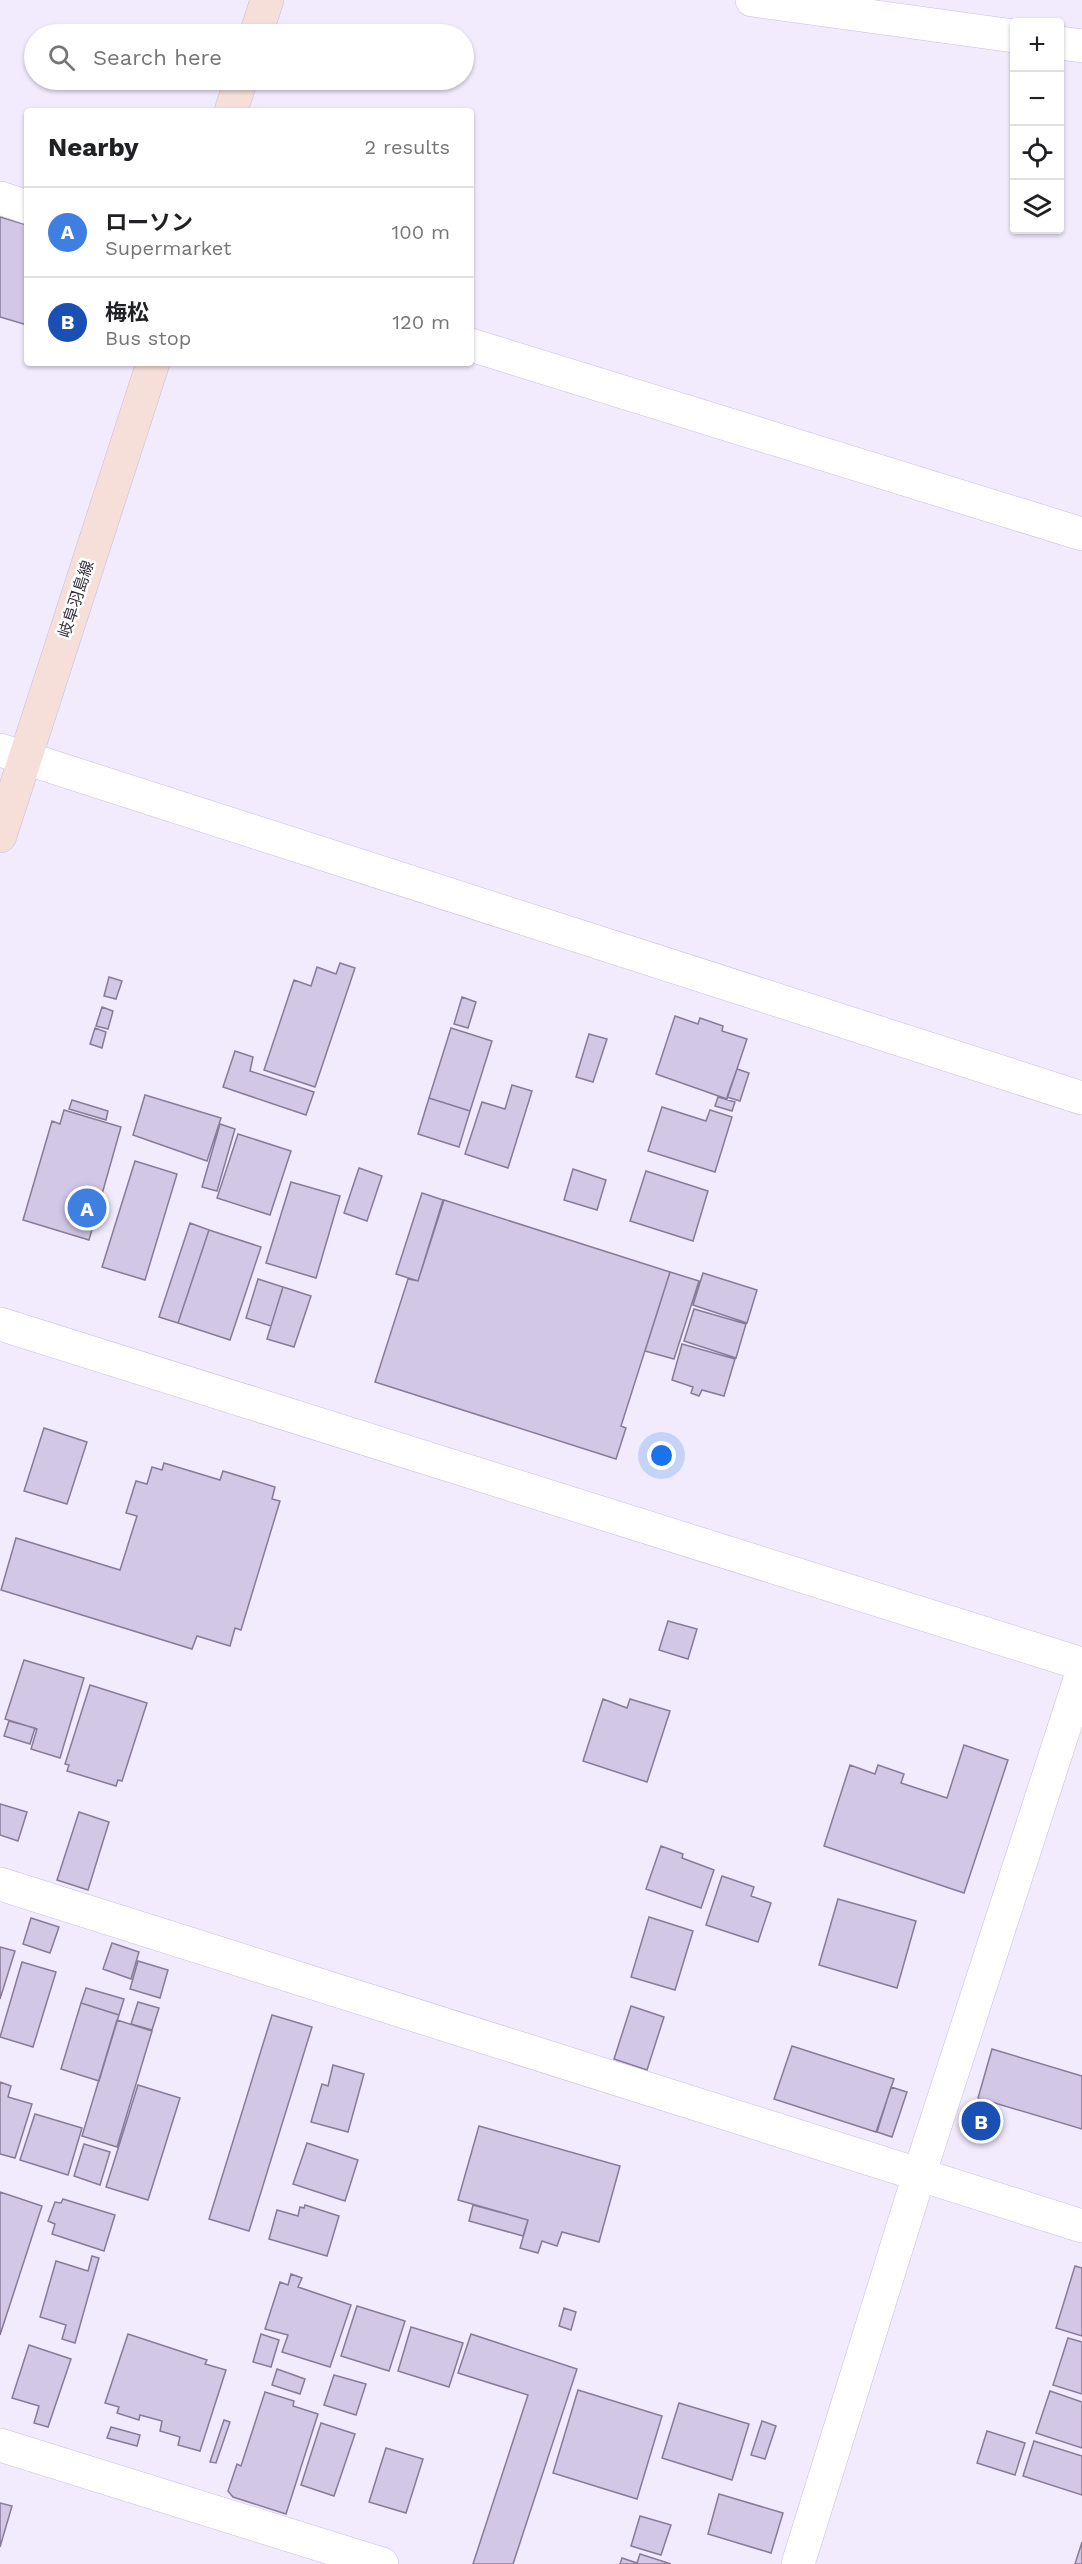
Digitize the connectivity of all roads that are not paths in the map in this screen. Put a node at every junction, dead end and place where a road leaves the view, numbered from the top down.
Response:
1 (267, 0) edge
2 (752, 0) edge
3 (259, 24) edge
4 (1010, 35) edge
5 (1064, 44) edge
6 (1082, 46) edge
7 (238, 90) edge
8 (232, 108) edge
9 (0, 198) edge
10 (24, 206) edge
11 (474, 346) edge
12 (152, 366) edge
13 (1082, 534) edge
14 (13, 753) edge
15 (0, 836) edge
16 (1082, 1098) edge
17 (0, 1324) edge
18 (1082, 1664) edge
19 (1082, 1673) edge
20 (0, 1884) edge
21 (920, 2175) junction
22 (1082, 2226) edge
23 (0, 2445) edge
24 (382, 2564) edge
25 (798, 2564) edge

1 - 3 main road
2 - 4 street
5 - 6 street
7 - 8 main road
9 - 10 street
11 - 13 street
12 - 14 main road, 岐阜羽島線
14 - 15 main road, 岐阜羽島線
14 - 16 street
17 - 18 street
19 - 21 street
20 - 21 street
21 - 22 street
21 - 25 street
23 - 24 street

